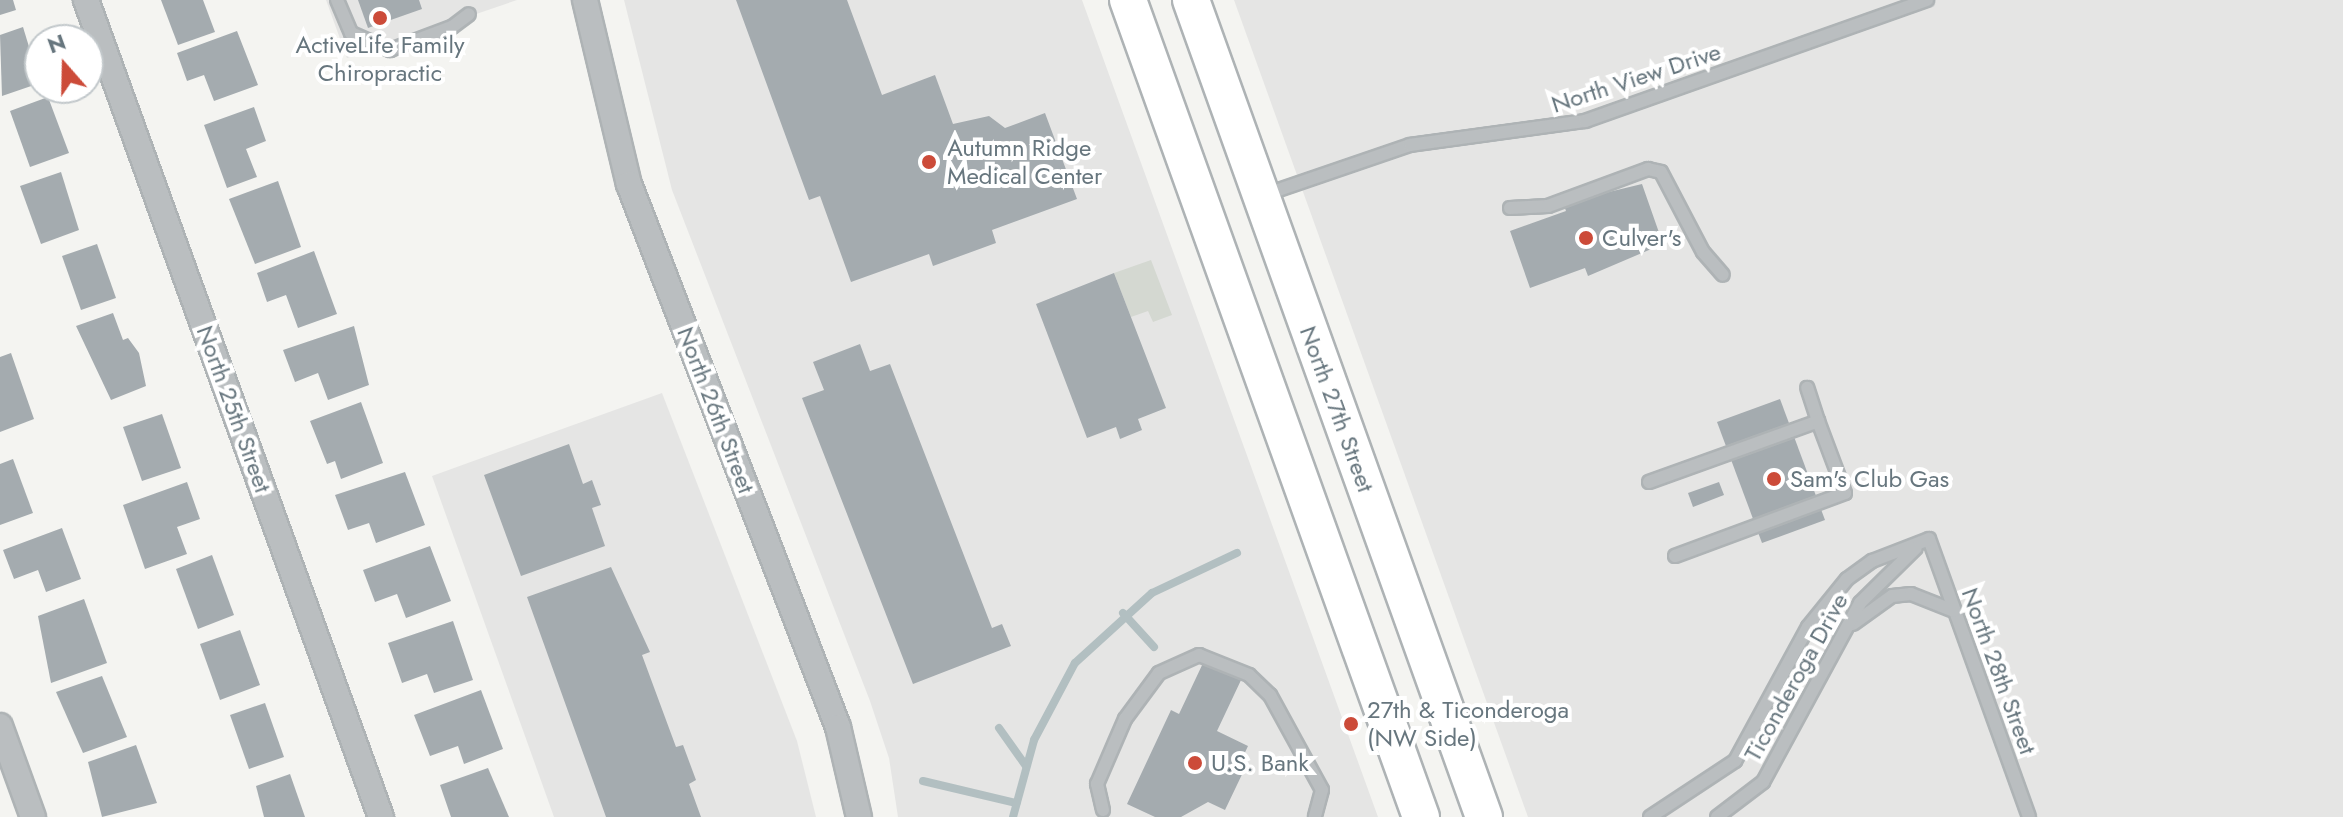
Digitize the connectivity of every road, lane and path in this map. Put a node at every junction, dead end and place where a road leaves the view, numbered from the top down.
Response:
1 (86, 0) edge
2 (337, 0) edge
3 (585, 0) edge
4 (1128, 0) edge
5 (1191, 0) edge
6 (1927, 0) edge
7 (1908, 3) edge
8 (469, 14) dead end
9 (1261, 196) junction
10 (1510, 208) dead end
11 (1723, 275) dead end
12 (1807, 388) dead end
13 (1818, 421) junction
14 (1649, 482) dead end
15 (1929, 539) junction
16 (1675, 556) dead end
17 (1954, 611) junction
18 (1840, 638) junction
19 (0, 726) edge
20 (1103, 810) dead end
21 (33, 817) edge
22 (381, 817) edge
23 (859, 817) edge
24 (1315, 817) edge
25 (1421, 817) edge
26 (1484, 817) edge
27 (1650, 817) edge
28 (1717, 817) edge
29 (2029, 817) edge

1 - 22 street, North 25th Street
2 - 8 lane
3 - 23 street, North 26th Street
4 - 25 main road
5 - 9 main road, North 27th Street
6 - 7 lane, North View Drive
7 - 9 lane, North View Drive
9 - 26 main road, North 27th Street
10 - 11 lane
12 - 13 lane
13 - 14 lane
13 - 16 lane
15 - 17 lane, North 28th Street
15 - 18 lane, Ticonderoga Drive
15 - 27 lane, Ticonderoga Drive
17 - 18 lane
17 - 29 lane, North 28th Street
18 - 28 lane, Ticonderoga Drive
19 - 21 street
20 - 24 lane

